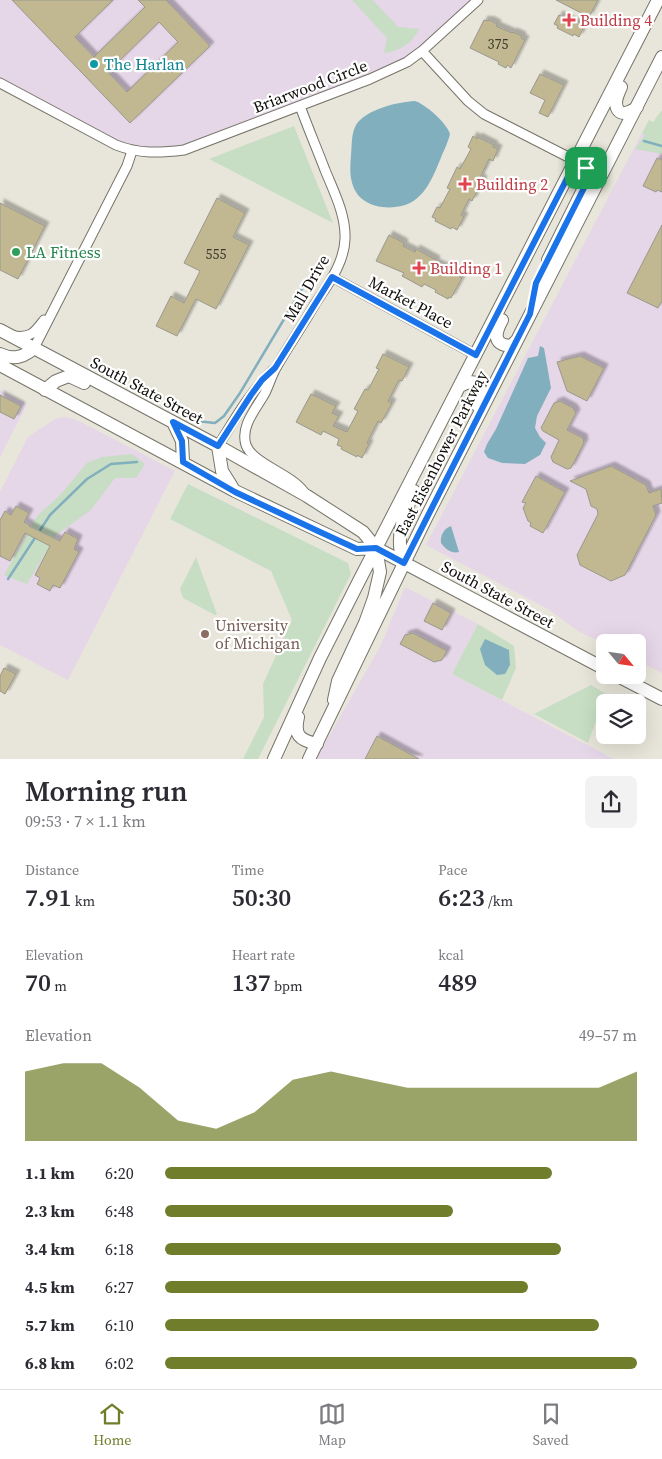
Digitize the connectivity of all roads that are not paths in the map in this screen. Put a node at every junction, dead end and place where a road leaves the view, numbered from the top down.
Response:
1 (478, 0) edge
2 (658, 0) edge
3 (662, 47) edge
4 (422, 51) junction
5 (662, 57) edge
6 (654, 73) junction
7 (0, 83) edge
8 (300, 106) junction
9 (637, 106) junction
10 (132, 151) junction
11 (576, 161) junction
12 (541, 228) junction
13 (332, 277) junction
14 (57, 302) junction
15 (530, 314) junction
16 (5, 332) edge
17 (516, 342) junction
18 (34, 348) junction
19 (0, 354) edge
20 (476, 355) junction
21 (0, 365) edge
22 (275, 368) junction
23 (460, 386) junction
24 (45, 390) junction
25 (139, 404) junction
26 (451, 404) junction
27 (173, 422) junction
28 (218, 446) junction
29 (183, 462) junction
30 (235, 492) junction
31 (307, 496) junction
32 (427, 516) junction
33 (376, 548) junction
34 (404, 563) junction
35 (358, 582) junction
36 (596, 664) edge
37 (633, 684) edge
38 (662, 699) edge
39 (330, 720) junction
40 (317, 744) junction
41 (274, 759) edge
42 (309, 759) edge

1 - 4 street, Briarwood Circle
2 - 9 main road
2 - 11 main road, East Eisenhower Parkway
3 - 6 main road
4 - 8 street, Briarwood Circle
4 - 11 street
5 - 6 main road, East Eisenhower Parkway
6 - 9 main road, East Eisenhower Parkway
7 - 10 street, Briarwood Circle
8 - 10 street, Briarwood Circle
8 - 13 street, Mall Drive
9 - 15 main road, East Eisenhower Parkway
10 - 14 street
11 - 12 main road, East Eisenhower Parkway
11 - 15 main road
12 - 17 main road
12 - 20 main road, East Eisenhower Parkway
13 - 20 street, Market Place
13 - 22 street, Mall Drive
14 - 16 street
14 - 18 street
15 - 17 main road, East Eisenhower Parkway
16 - 18 main road, South State Street
17 - 32 main road, East Eisenhower Parkway
18 - 19 main road
18 - 25 main road, South State Street
20 - 23 main road, East Eisenhower Parkway
21 - 24 main road, South State Street
22 - 28 street, Mall Drive
22 - 31 street, Mall Drive
23 - 26 main road, East Eisenhower Parkway
23 - 32 main road
24 - 25 main road
24 - 29 main road, South State Street
25 - 27 main road, South State Street
26 - 33 main road, East Eisenhower Parkway
26 - 34 main road
27 - 28 main road, South State Street
27 - 29 main road
28 - 30 main road
28 - 31 main road, South State Street
29 - 30 main road, South State Street
30 - 33 main road, South State Street
31 - 33 main road, South State Street
32 - 34 main road, East Eisenhower Parkway
33 - 34 main road, South State Street
33 - 35 main road, East Eisenhower Parkway
33 - 39 main road
34 - 36 main road, South State Street
34 - 39 main road, East Eisenhower Parkway
35 - 40 main road
35 - 41 main road, East Eisenhower Parkway
37 - 38 main road
39 - 40 main road, East Eisenhower Parkway
40 - 42 main road, East Eisenhower Parkway

